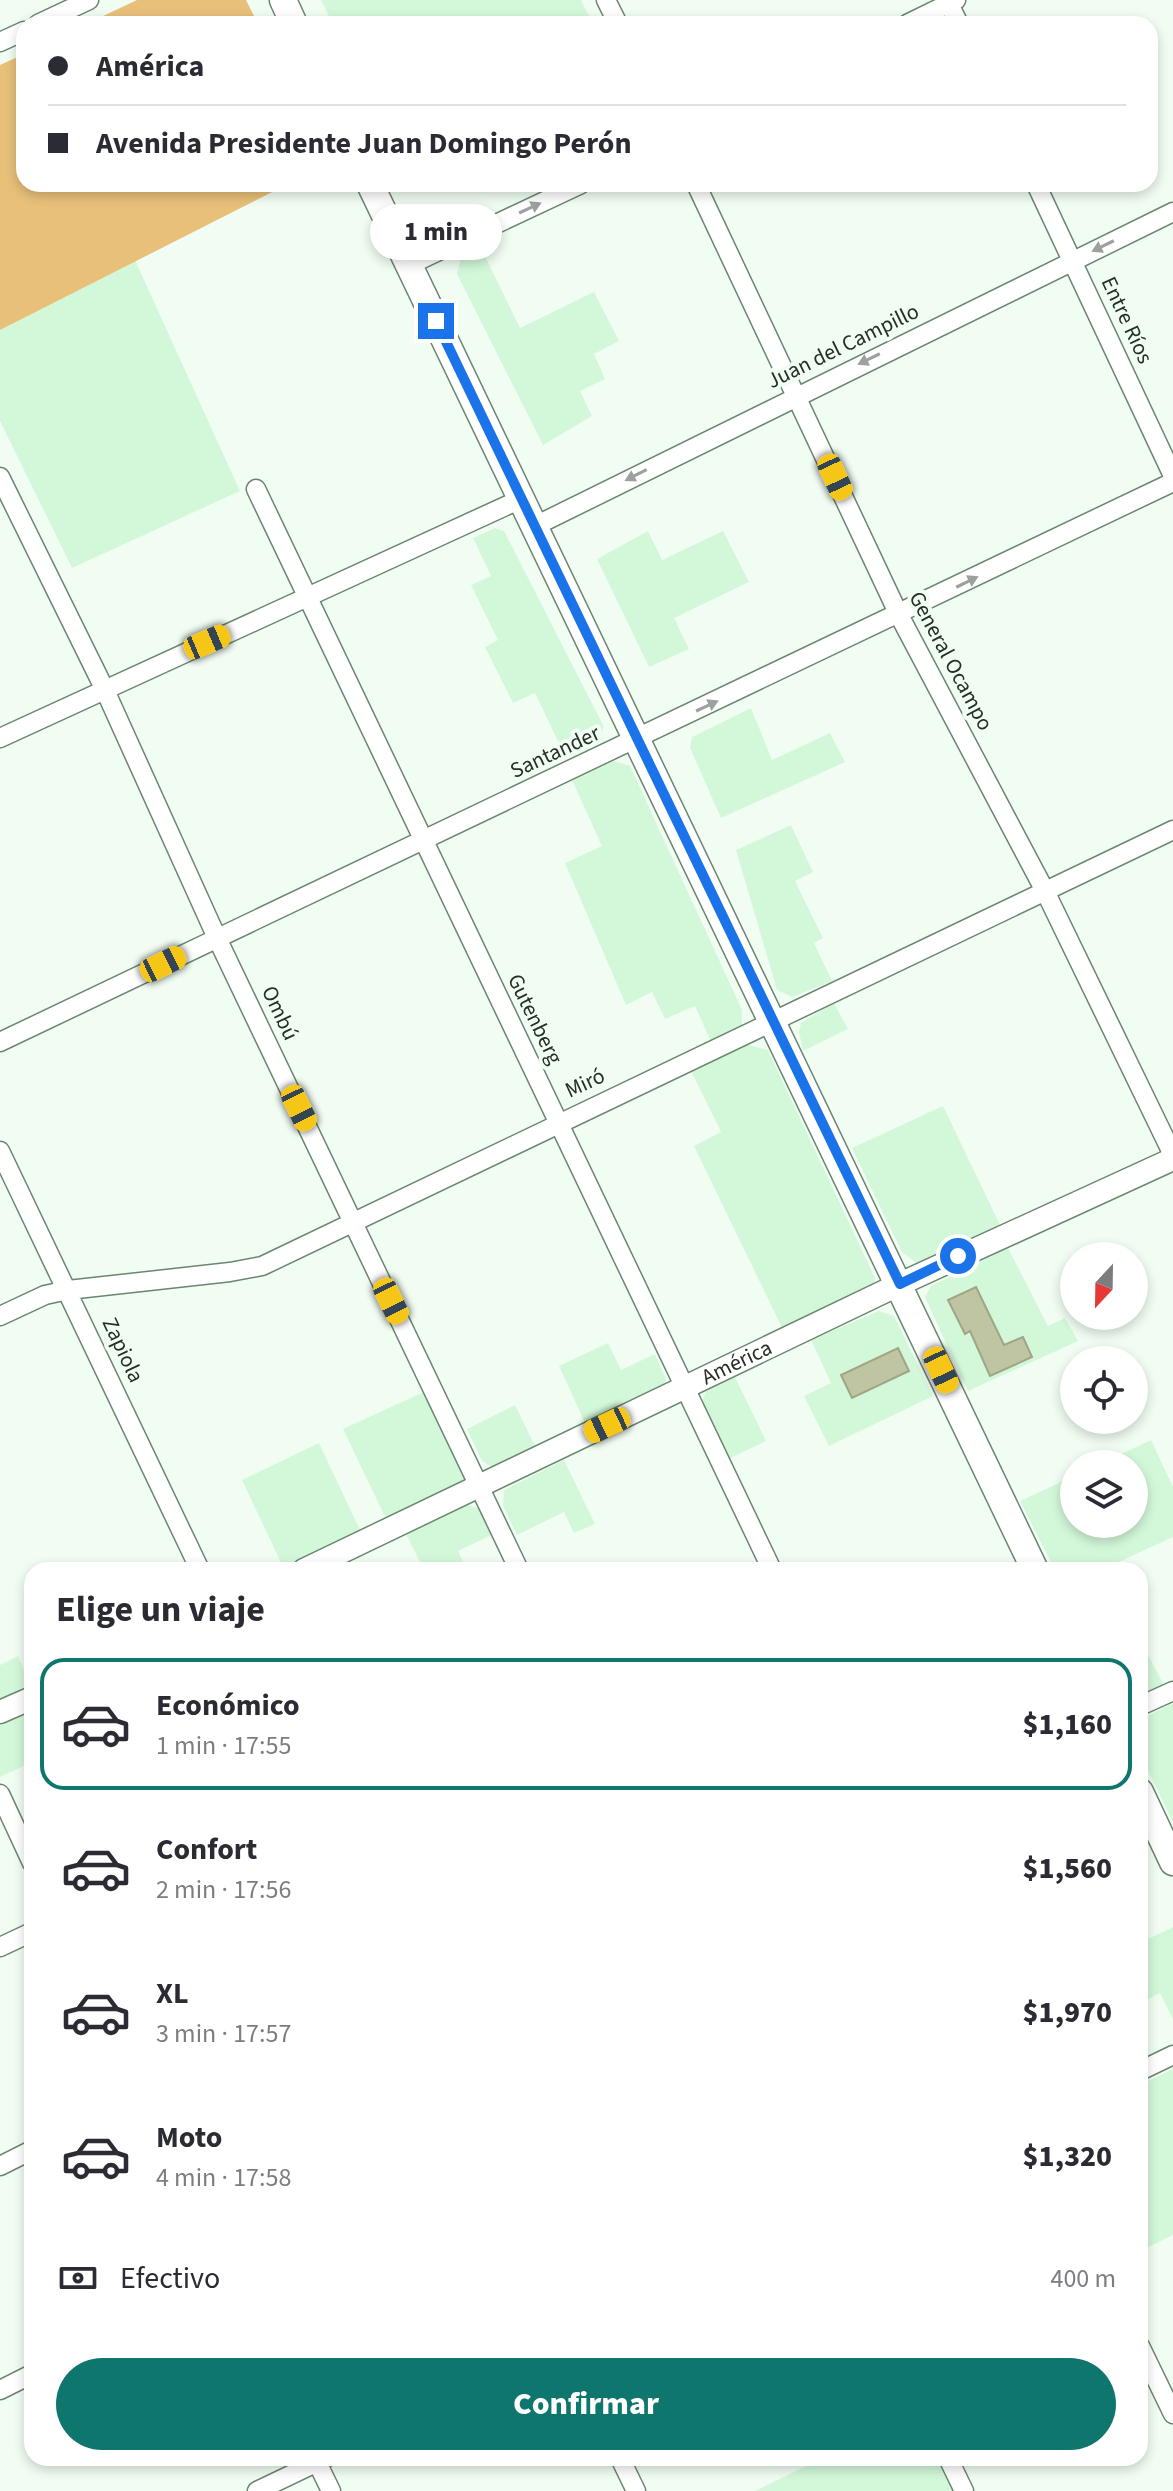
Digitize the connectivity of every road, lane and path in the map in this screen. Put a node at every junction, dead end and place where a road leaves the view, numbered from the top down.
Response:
1 (89, 0) edge
2 (951, 1) edge
3 (55, 16) edge
4 (922, 16) edge
5 (374, 192) edge
6 (564, 192) edge
7 (700, 192) edge
8 (1040, 192) edge
9 (1173, 212) edge
10 (1073, 261) junction
11 (409, 265) junction
12 (796, 395) junction
13 (1173, 476) edge
14 (0, 477) edge
15 (1173, 482) edge
16 (256, 489) dead end
17 (521, 499) junction
18 (6, 502) edge
19 (535, 526) junction
20 (309, 597) junction
21 (899, 615) junction
22 (104, 688) junction
23 (0, 738) edge
24 (637, 740) junction
25 (1173, 830) edge
26 (423, 841) junction
27 (1045, 891) junction
28 (217, 938) junction
29 (772, 1021) junction
30 (0, 1042) edge
31 (558, 1122) junction
32 (0, 1151) edge
33 (1173, 1157) edge
34 (353, 1222) junction
35 (900, 1284) junction
36 (68, 1290) junction
37 (0, 1316) edge
38 (685, 1388) junction
39 (479, 1487) junction
40 (196, 1562) edge
41 (321, 1562) edge
42 (515, 1562) edge
43 (768, 1562) edge
44 (1031, 1562) edge
45 (1173, 1691) edge
46 (24, 1702) edge
47 (1148, 1702) edge
48 (0, 1712) edge
49 (0, 1794) edge
50 (1148, 1809) edge
51 (24, 1846) edge
52 (1173, 1862) edge
53 (24, 1936) edge
54 (0, 1947) edge
55 (1173, 2055) edge
56 (1148, 2067) edge
57 (24, 2154) edge
58 (0, 2166) edge
59 (1148, 2362) edge
60 (24, 2378) edge
61 (0, 2390) edge
62 (1173, 2414) edge
63 (305, 2466) edge
64 (322, 2466) edge
65 (624, 2466) edge
66 (952, 2466) edge
67 (257, 2491) edge
68 (331, 2491) edge
69 (636, 2491) edge
70 (964, 2491) edge

1 - 3 street
2 - 4 street
5 - 11 main road
11 -> 6 street
7 - 12 street, General Ocampo
8 - 10 street, Entre Ríos
9 -> 10 street, Juan del Campillo
10 -> 12 street, Juan del Campillo
10 - 13 street, Entre Ríos
11 - 17 main road
12 -> 19 street, Juan del Campillo
12 - 21 street, General Ocampo
14 - 18 street, Ombú
21 -> 15 street, Santander
16 - 20 street, Gutenberg
17 - 19 main road
17 - 20 street
18 - 22 street, Ombú
19 - 24 main road
20 - 22 street
20 - 26 street, Gutenberg
24 -> 21 street, Santander
21 - 27 street, General Ocampo
22 - 23 street
22 - 28 street, Ombú
24 - 26 street, Santander
24 - 29 main road
25 - 27 street, Miró
26 - 28 street, Santander
26 - 31 street, Gutenberg
27 - 29 street, Miró
27 - 33 street, General Ocampo
28 - 30 street, Santander
28 - 34 street, Ombú
29 - 31 street, Miró
29 - 35 main road
31 - 34 street, Miró
31 - 38 street, Gutenberg
32 - 36 street, Zapiola
33 - 35 street, América
34 - 36 street, Miró
34 - 39 street, Ombú
35 - 38 street, América
35 - 44 main road
36 - 37 street, Miró
36 - 40 street, Zapiola
38 - 39 street, América
38 - 43 street, Gutenberg
39 - 41 street, América
39 - 42 street, Ombú
45 - 47 street
46 - 48 street
49 - 51 street
50 - 52 main road
53 - 54 street
55 - 56 street
57 - 58 street
59 - 62 street
60 - 61 street
63 - 67 street
64 - 68 street
65 - 69 street
66 - 70 street

